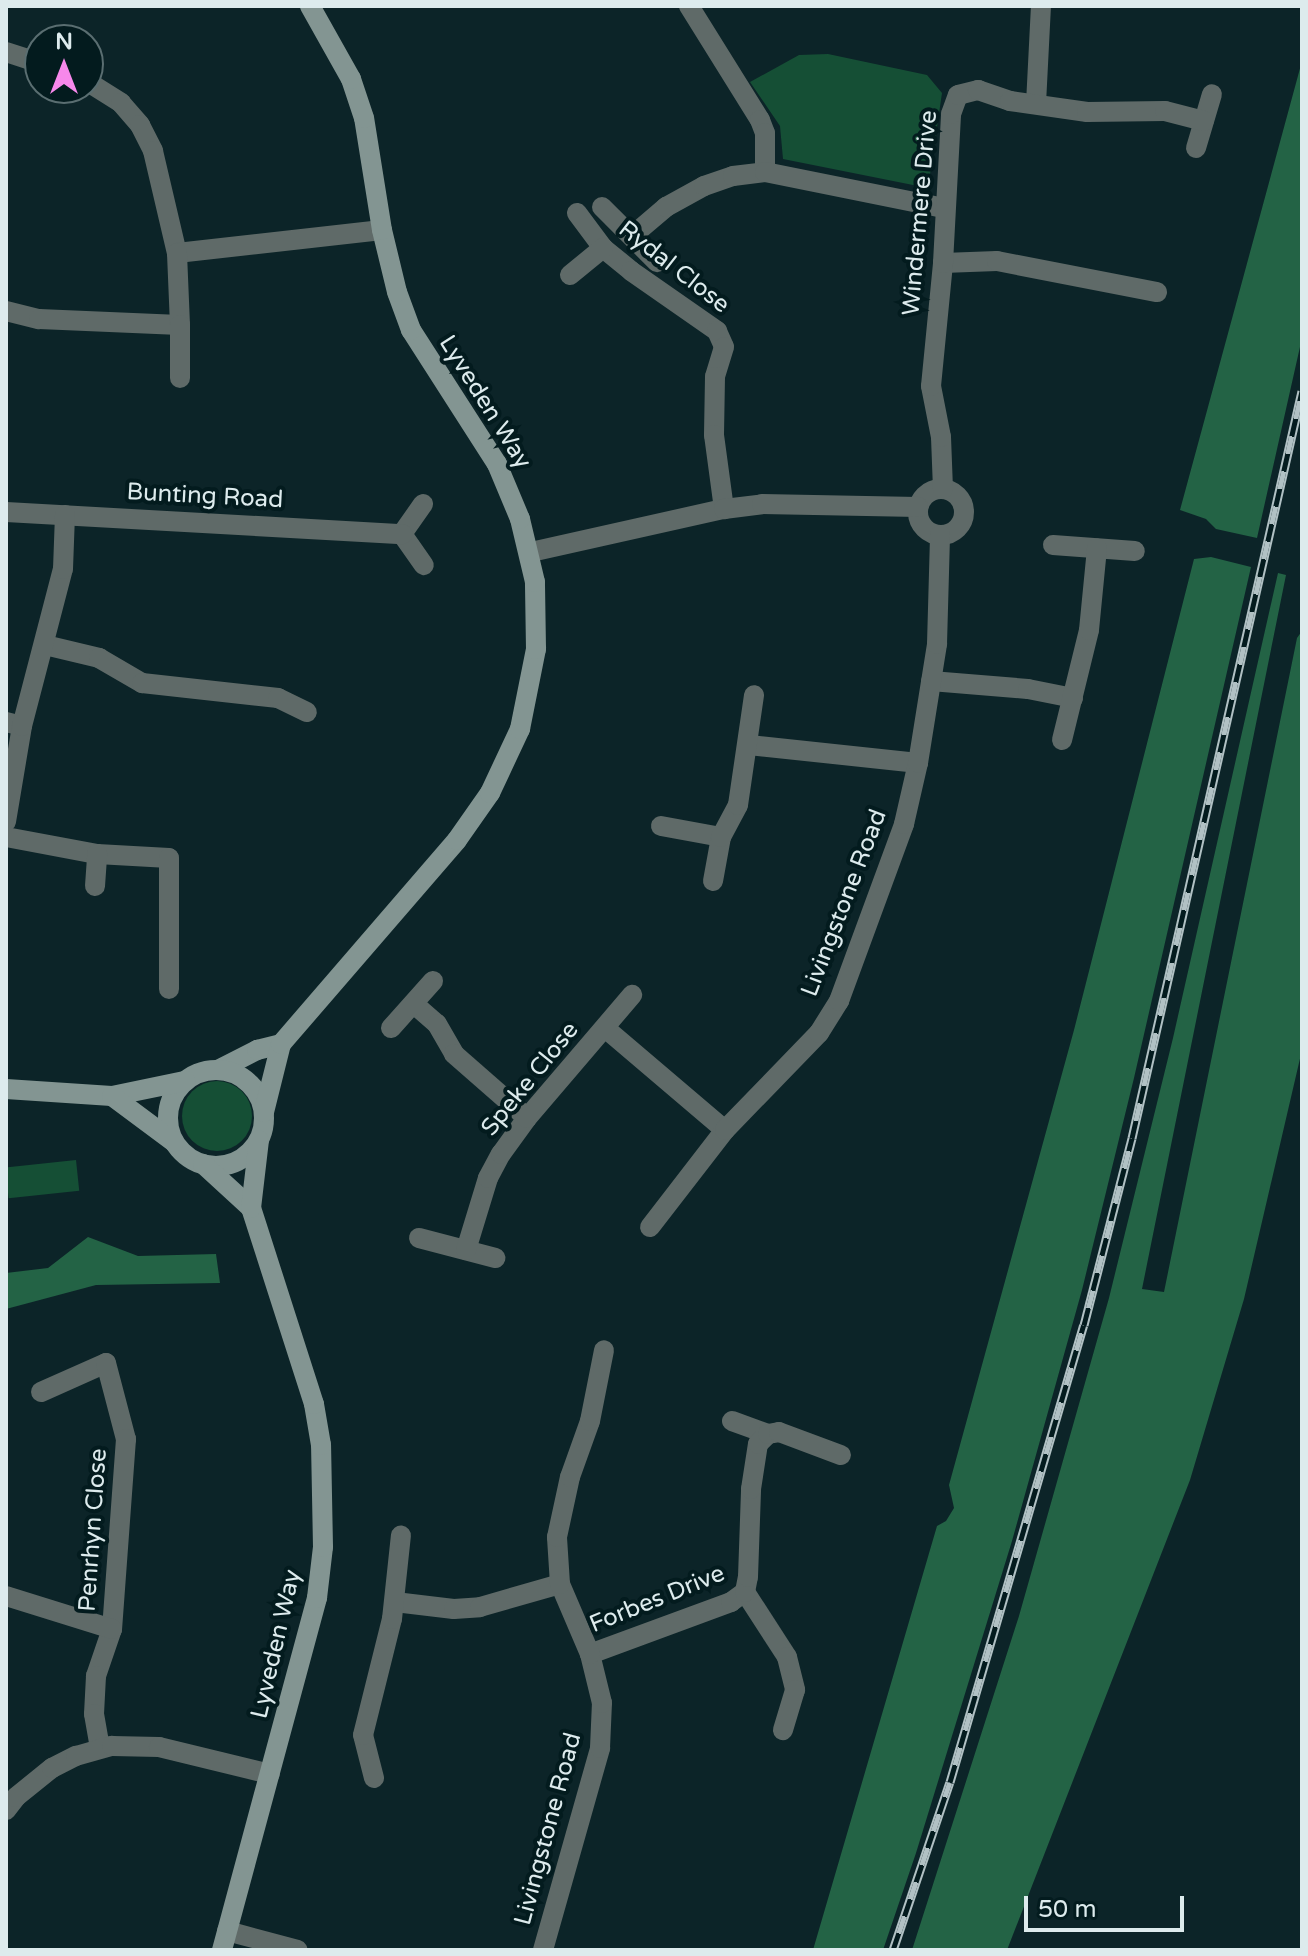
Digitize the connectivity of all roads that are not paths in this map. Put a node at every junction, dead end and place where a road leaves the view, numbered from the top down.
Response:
1 (310, 6) edge
2 (689, 6) edge
3 (1041, 6) edge
4 (104, 92) edge
5 (1212, 94) dead end
6 (1036, 104) junction
7 (1204, 121) junction
8 (1196, 148) dead end
9 (765, 172) junction
10 (602, 207) dead end
11 (944, 208) junction
12 (577, 213) dead end
13 (382, 230) junction
14 (632, 236) junction
15 (603, 248) junction
16 (177, 253) junction
17 (657, 262) dead end
18 (943, 263) junction
19 (570, 275) dead end
20 (1157, 292) dead end
21 (6, 311) edge
22 (180, 325) junction
23 (180, 378) dead end
24 (943, 489) junction
25 (423, 504) dead end
26 (918, 507) junction
27 (724, 509) junction
28 (6, 512) edge
29 (65, 515) junction
30 (402, 534) junction
31 (940, 535) junction
32 (1053, 545) dead end
33 (1097, 548) junction
34 (1135, 551) dead end
35 (531, 552) junction
36 (424, 565) dead end
37 (45, 645) junction
38 (931, 681) junction
39 (754, 695) dead end
40 (1073, 698) junction
41 (307, 712) dead end
42 (14, 724) edge
43 (1062, 740) dead end
44 (749, 745) junction
45 (918, 763) junction
46 (6, 822) edge
47 (661, 826) dead end
48 (6, 837) edge
49 (721, 837) junction
50 (97, 854) junction
51 (713, 881) dead end
52 (95, 886) dead end
53 (433, 981) dead end
54 (169, 989) dead end
55 (632, 995) dead end
56 (414, 1004) junction
57 (391, 1028) dead end
58 (605, 1028) junction
59 (281, 1044) junction
60 (220, 1069) junction
61 (185, 1081) junction
62 (6, 1089) edge
63 (112, 1096) junction
64 (264, 1112) junction
65 (527, 1118) junction
66 (725, 1130) junction
67 (259, 1140) junction
68 (174, 1142) junction
69 (203, 1164) junction
70 (251, 1208) junction
71 (650, 1227) dead end
72 (419, 1238) dead end
73 (466, 1250) junction
74 (495, 1258) dead end
75 (604, 1350) dead end
76 (41, 1392) dead end
77 (732, 1421) dead end
78 (768, 1434) junction
79 (841, 1455) dead end
80 (401, 1535) dead end
81 (560, 1584) junction
82 (745, 1592) junction
83 (6, 1596) edge
84 (395, 1602) junction
85 (112, 1629) junction
86 (590, 1654) junction
87 (783, 1730) dead end
88 (100, 1748) junction
89 (270, 1774) junction
90 (374, 1778) dead end
91 (6, 1810) edge
92 (224, 1940) edge
93 (298, 1950) edge
94 (543, 1950) edge

1 - 13 street, Lyveden Way
2 - 9 street
3 - 6 street
4 - 16 street
5 - 7 street
6 - 7 street, Windermere Drive
6 - 11 street, Windermere Drive
7 - 8 street
9 - 11 street
9 - 14 street
10 - 14 street
11 - 18 street, Windermere Drive
12 - 15 street, Rydal Close
13 - 16 street
13 - 35 street, Lyveden Way
14 - 17 street
15 - 19 street
15 - 27 street, Rydal Close
16 - 22 street
18 - 20 street
18 - 24 street, Windermere Drive
21 - 22 street
22 - 23 street
24 - 26 street
24 - 31 street
25 - 30 street
26 - 27 street
26 - 31 street
27 - 35 street
28 - 29 street, Bunting Road
29 - 30 street, Bunting Road
29 - 37 street
30 - 36 street
31 - 38 street, Livingstone Road
32 - 33 street
33 - 34 street
33 - 40 street
35 - 59 street, Lyveden Way
37 - 41 street
37 - 42 street
38 - 40 street
38 - 45 street, Livingstone Road
39 - 44 street
40 - 43 street
42 - 46 street
44 - 45 street
44 - 49 street
45 - 66 street, Livingstone Road
47 - 49 street
48 - 50 street
49 - 51 street
50 - 52 street
50 - 54 street
53 - 56 street
55 - 58 street, Speke Close
56 - 57 street
56 - 65 street
58 - 65 street, Speke Close
58 - 66 street
59 - 60 street
59 - 64 street, Lyveden Way
60 - 61 street
60 - 64 street
61 - 63 street
61 - 68 street
62 - 63 street
63 - 68 street
64 - 67 street
65 - 73 street, Speke Close
66 - 71 street, Livingstone Road
67 - 69 street
67 - 70 street, Lyveden Way
68 - 69 street
69 - 70 street, Lyveden Way
70 - 89 street, Lyveden Way
72 - 73 street
73 - 74 street
75 - 81 street, Livingstone Road
76 - 85 street, Penrhyn Close
77 - 78 street
78 - 79 street
78 - 82 street, Forbes Drive
80 - 84 street
81 - 84 street
81 - 86 street, Livingstone Road
82 - 86 street, Forbes Drive
82 - 87 street, Forbes Drive
83 - 85 street, Penrhyn Close
84 - 90 street
85 - 88 street, Penrhyn Close
86 - 94 street, Livingstone Road
88 - 89 street
88 - 91 street
89 - 92 street, Lyveden Way
92 - 93 street

